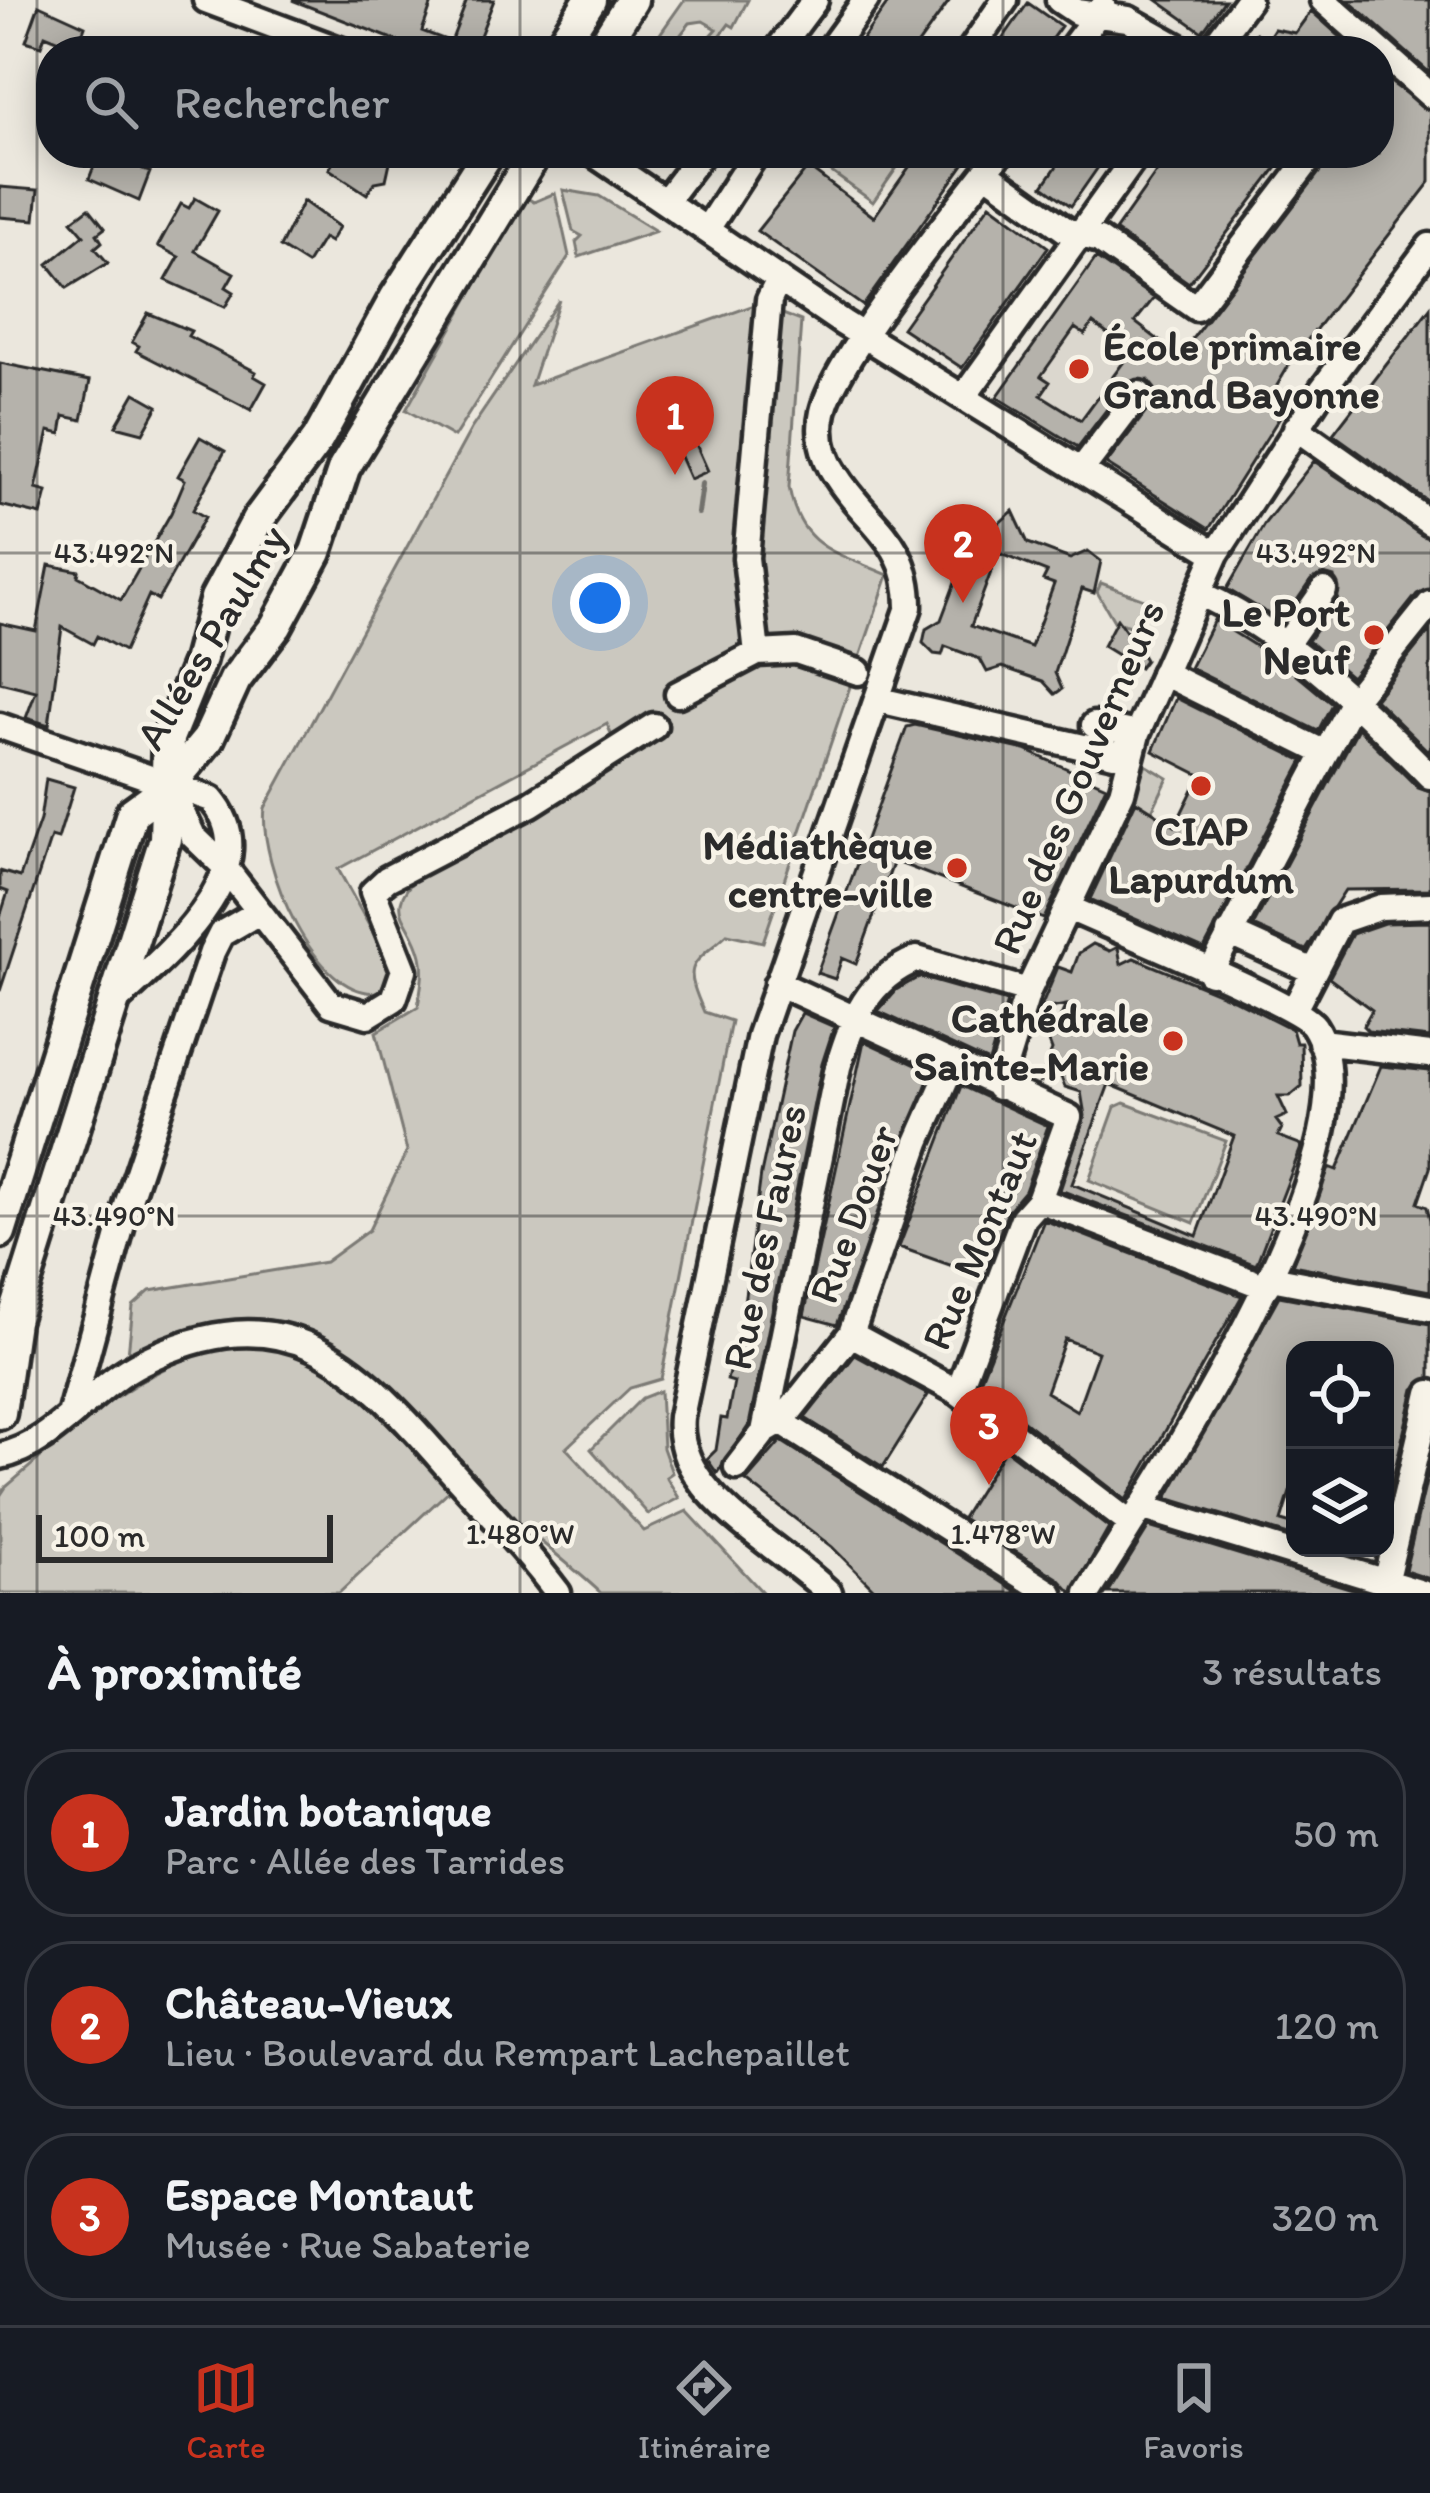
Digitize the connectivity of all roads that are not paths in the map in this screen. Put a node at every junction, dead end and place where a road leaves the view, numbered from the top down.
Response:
1 (206, 0) edge
2 (632, 0) edge
3 (815, 0) edge
4 (866, 0) edge
5 (1005, 0) edge
6 (1059, 0) edge
7 (1248, 0) edge
8 (1323, 0) edge
9 (580, 3) edge
10 (1103, 8) edge
11 (302, 36) edge
12 (564, 36) edge
13 (609, 36) edge
14 (788, 36) edge
15 (840, 36) edge
16 (980, 36) edge
17 (1082, 36) edge
18 (1158, 36) edge
19 (1221, 36) edge
20 (1358, 36) edge
21 (1394, 70) edge
22 (1430, 95) edge
23 (478, 168) edge
24 (526, 168) edge
25 (617, 168) edge
26 (690, 168) edge
27 (746, 168) edge
28 (988, 168) edge
29 (998, 168) edge
30 (1128, 168) edge
31 (1303, 168) edge
32 (667, 199) junction
33 (707, 229) junction
34 (1081, 236) junction
35 (1430, 246) edge
36 (779, 279) junction
37 (866, 335) junction
38 (965, 394) junction
39 (1139, 394) dead end
40 (1296, 428) junction
41 (1082, 469) junction
42 (1430, 523) edge
43 (1216, 554) junction
44 (1324, 590) dead end
45 (1199, 593) junction
46 (1430, 604) edge
47 (1285, 646) junction
48 (757, 653) junction
49 (858, 672) dead end
50 (1163, 673) junction
51 (678, 694) dead end
52 (1354, 698) junction
53 (879, 700) junction
54 (1094, 725) dead end
55 (0, 726) edge
56 (654, 726) dead end
57 (1134, 743) junction
58 (1325, 753) junction
59 (1430, 776) edge
60 (169, 786) junction
61 (224, 866) junction
62 (252, 904) junction
63 (1430, 905) edge
64 (1069, 908) junction
65 (207, 910) junction
66 (1229, 933) junction
67 (1311, 970) junction
68 (1210, 973) junction
69 (777, 983) junction
70 (1028, 991) junction
71 (110, 1006) junction
72 (1294, 1009) junction
73 (854, 1015) junction
74 (1321, 1042) junction
75 (1430, 1055) edge
76 (952, 1065) junction
77 (998, 1087) junction
78 (8, 1180) edge
79 (54, 1192) junction
80 (1039, 1200) junction
81 (0, 1232) edge
82 (1268, 1283) junction
83 (1430, 1308) edge
84 (851, 1334) junction
85 (1430, 1393) edge
86 (962, 1395) junction
87 (71, 1412) junction
88 (0, 1413) edge
89 (772, 1427) junction
90 (0, 1456) edge
91 (714, 1497) junction
92 (1136, 1515) junction
93 (1376, 1585) edge
94 (558, 1593) edge
95 (829, 1593) edge
96 (1050, 1593) edge
97 (1088, 1593) edge
98 (1422, 1593) edge

1 - 11 street
2 - 13 main road
3 - 14 street
4 - 15 street
5 - 16 street
6 - 10 street
7 - 19 street
8 - 20 street
9 - 12 main road
10 - 17 street
10 - 18 street
21 - 22 street
23 - 60 main road
24 - 60 main road, Allées Paulmy
25 - 32 street
26 - 32 street
27 - 33 street
28 - 37 street
29 - 34 street
30 - 34 street
31 - 34 street
32 - 33 street
33 - 36 street
34 - 38 street
35 - 40 street, Rue des Gouverneurs
36 - 37 street
36 - 48 street
37 - 38 street
37 - 53 street
38 - 41 street
39 - 41 street
40 - 42 street
40 - 43 street, Rue des Gouverneurs
41 - 43 street
43 - 45 street, Rue des Gouverneurs
44 - 47 street
45 - 47 street
45 - 50 street, Rue des Gouverneurs
46 - 52 street
47 - 52 street
48 - 49 street
48 - 51 street
50 - 57 street, Rue des Gouverneurs
50 - 58 street
52 - 58 street
52 - 59 street
53 - 57 street
53 - 69 street
54 - 57 street
55 - 60 street
56 - 62 street
57 - 64 street, Rue des Gouverneurs
58 - 66 street
60 - 61 street
60 - 61 street
60 - 71 main road, Allées Paulmy
60 - 78 main road
61 - 62 street
61 - 65 street
62 - 65 street
62 - 87 street
63 - 67 street
64 - 68 street
64 - 70 street, Rue des Gouverneurs
65 - 71 street
66 - 67 street
66 - 68 street
67 - 72 street
68 - 72 street
69 - 73 street
69 - 91 street
70 - 73 street
70 - 77 street, Rue des Gouverneurs
71 - 79 main road, Allées Paulmy
72 - 74 street
73 - 76 street
73 - 89 street, Rue des Faures
74 - 75 street
74 - 82 street
76 - 77 street
76 - 84 street, Rue Douer
77 - 80 street, Rue Montaut
78 - 79 street
78 - 81 main road
79 - 88 main road, Allées Paulmy
80 - 82 street
80 - 86 street, Rue Montaut
82 - 83 street
82 - 92 street
84 - 86 street
84 - 89 street, Rue Douer
85 - 93 street
86 - 92 street
87 - 90 street
87 - 94 street
89 - 91 street, Rue des Faures
89 - 96 street
91 - 95 street
92 - 93 street
92 - 97 street
93 - 98 street

